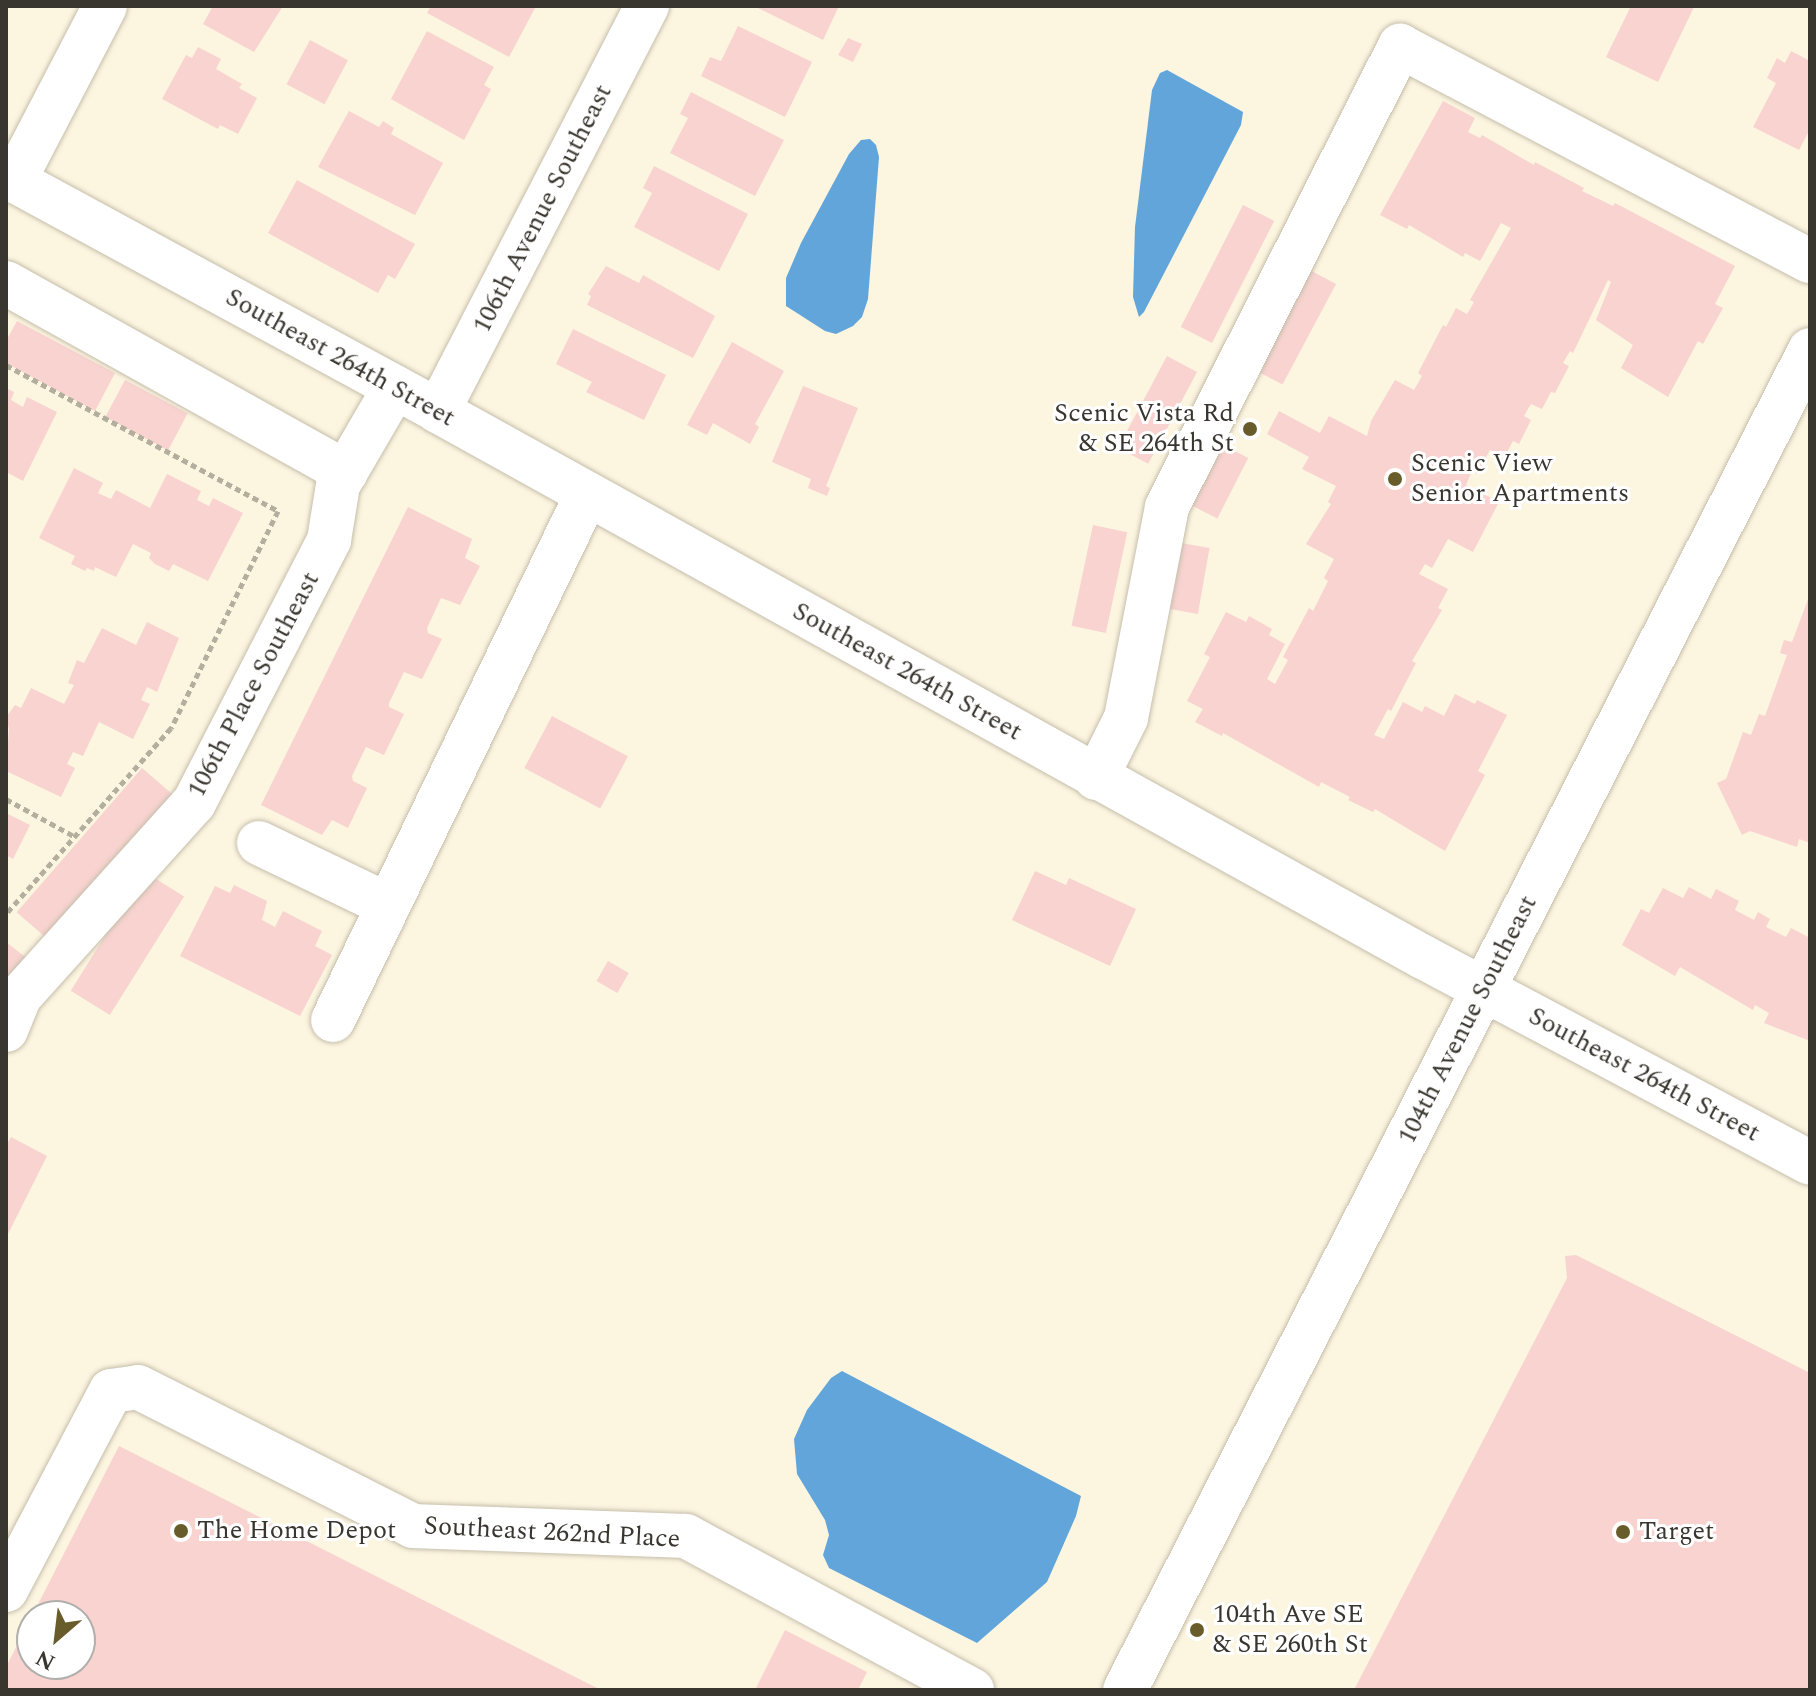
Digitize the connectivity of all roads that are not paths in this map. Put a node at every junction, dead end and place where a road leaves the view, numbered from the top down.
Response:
1 (105, 6) edge
2 (647, 6) edge
3 (10, 178) edge
4 (1810, 261) edge
5 (6, 283) edge
6 (1810, 350) edge
7 (395, 387) junction
8 (438, 411) junction
9 (346, 472) junction
10 (587, 494) junction
11 (1096, 778) junction
12 (259, 843) dead end
13 (388, 905) junction
14 (1484, 990) junction
15 (333, 1020) dead end
16 (6, 1030) edge
17 (1810, 1163) edge
18 (6, 1590) edge
19 (921, 1678) edge
20 (972, 1690) edge
21 (1125, 1690) edge

1 - 3 street
2 - 8 street, 106th Avenue Southeast
3 - 7 street, Southeast 264th Street
4 - 11 street
5 - 9 street
6 - 14 street, 104th Avenue Southeast
7 - 8 street, Southeast 264th Street
7 - 9 street, 106th Place Southeast
8 - 10 street, Southeast 264th Street
9 - 16 street, 106th Place Southeast
10 - 11 street, Southeast 264th Street
10 - 13 street
11 - 14 street, Southeast 264th Street
12 - 13 street
13 - 15 street
14 - 17 street, Southeast 264th Street
14 - 21 street, 104th Avenue Southeast
18 - 19 street, Southeast 262nd Place
19 - 20 street, Southeast 262nd Place

